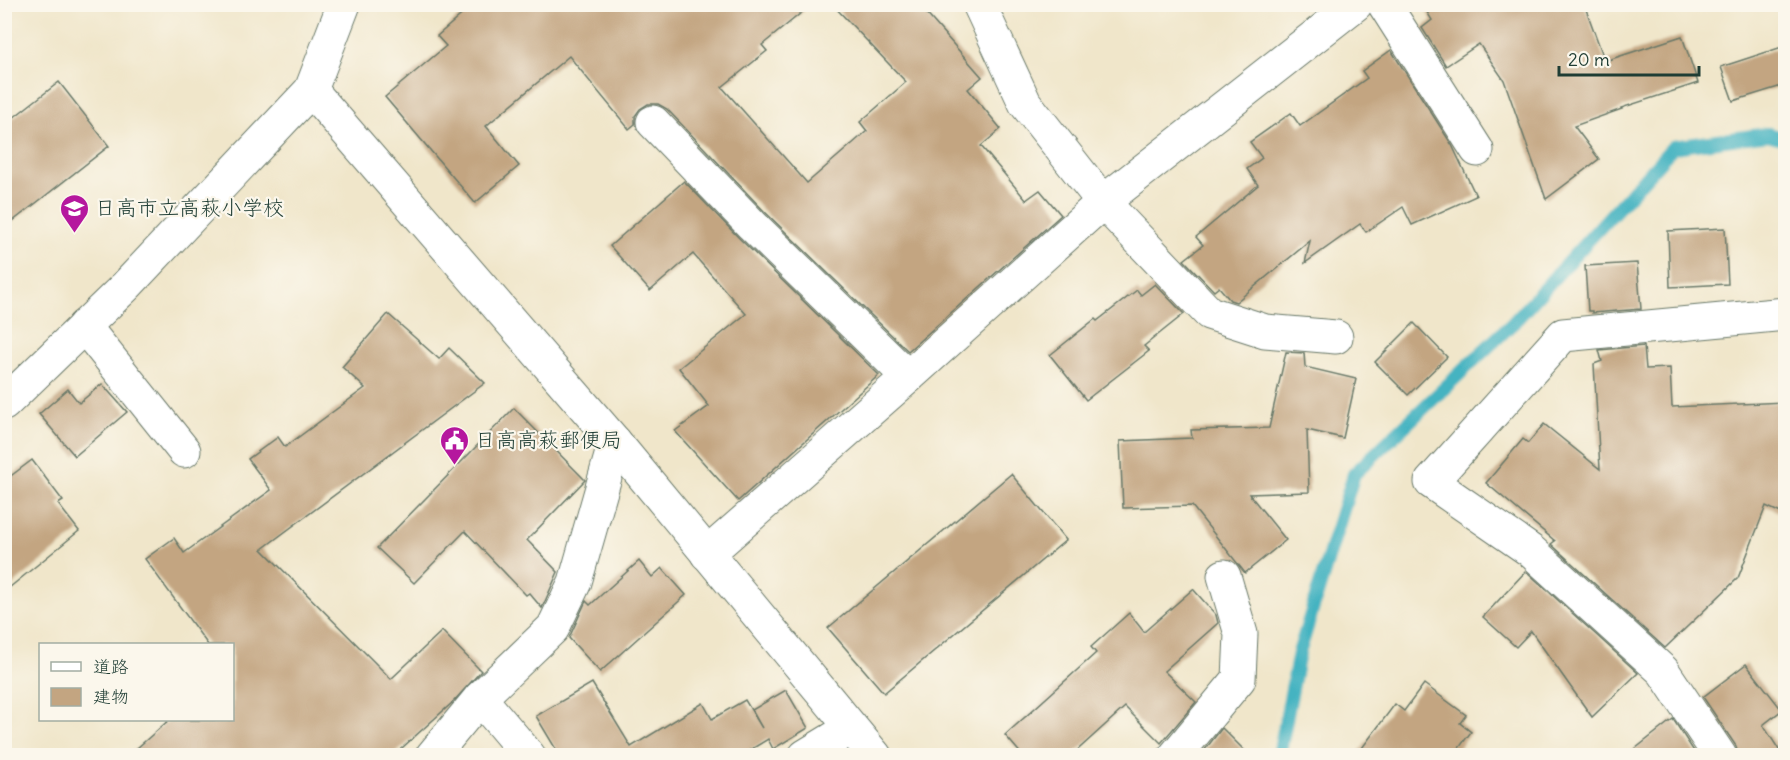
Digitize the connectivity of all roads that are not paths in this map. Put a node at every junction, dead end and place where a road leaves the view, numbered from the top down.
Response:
1 (344, 4) edge
2 (979, 4) edge
3 (1356, 4) edge
4 (1384, 4) edge
5 (310, 90) junction
6 (653, 122) dead end
7 (1477, 150) dead end
8 (1103, 201) junction
9 (1785, 314) edge
10 (84, 327) junction
11 (1336, 337) dead end
12 (908, 377) junction
13 (4, 404) edge
14 (615, 442) junction
15 (184, 451) dead end
16 (707, 554) junction
17 (1224, 576) dead end
18 (480, 698) junction
19 (851, 728) junction
20 (432, 756) edge
21 (529, 756) edge
22 (805, 756) edge
23 (875, 756) edge
24 (1175, 756) edge
25 (1720, 756) edge

1 - 5 street
2 - 8 street
3 - 8 street
4 - 7 street
5 - 10 street
5 - 14 street
6 - 12 street
8 - 11 street
8 - 12 street
9 - 25 street
10 - 13 street
10 - 15 street
12 - 16 street
14 - 16 street
14 - 18 street
16 - 19 street
17 - 24 street
18 - 20 street
18 - 21 street
19 - 22 street
19 - 23 street

